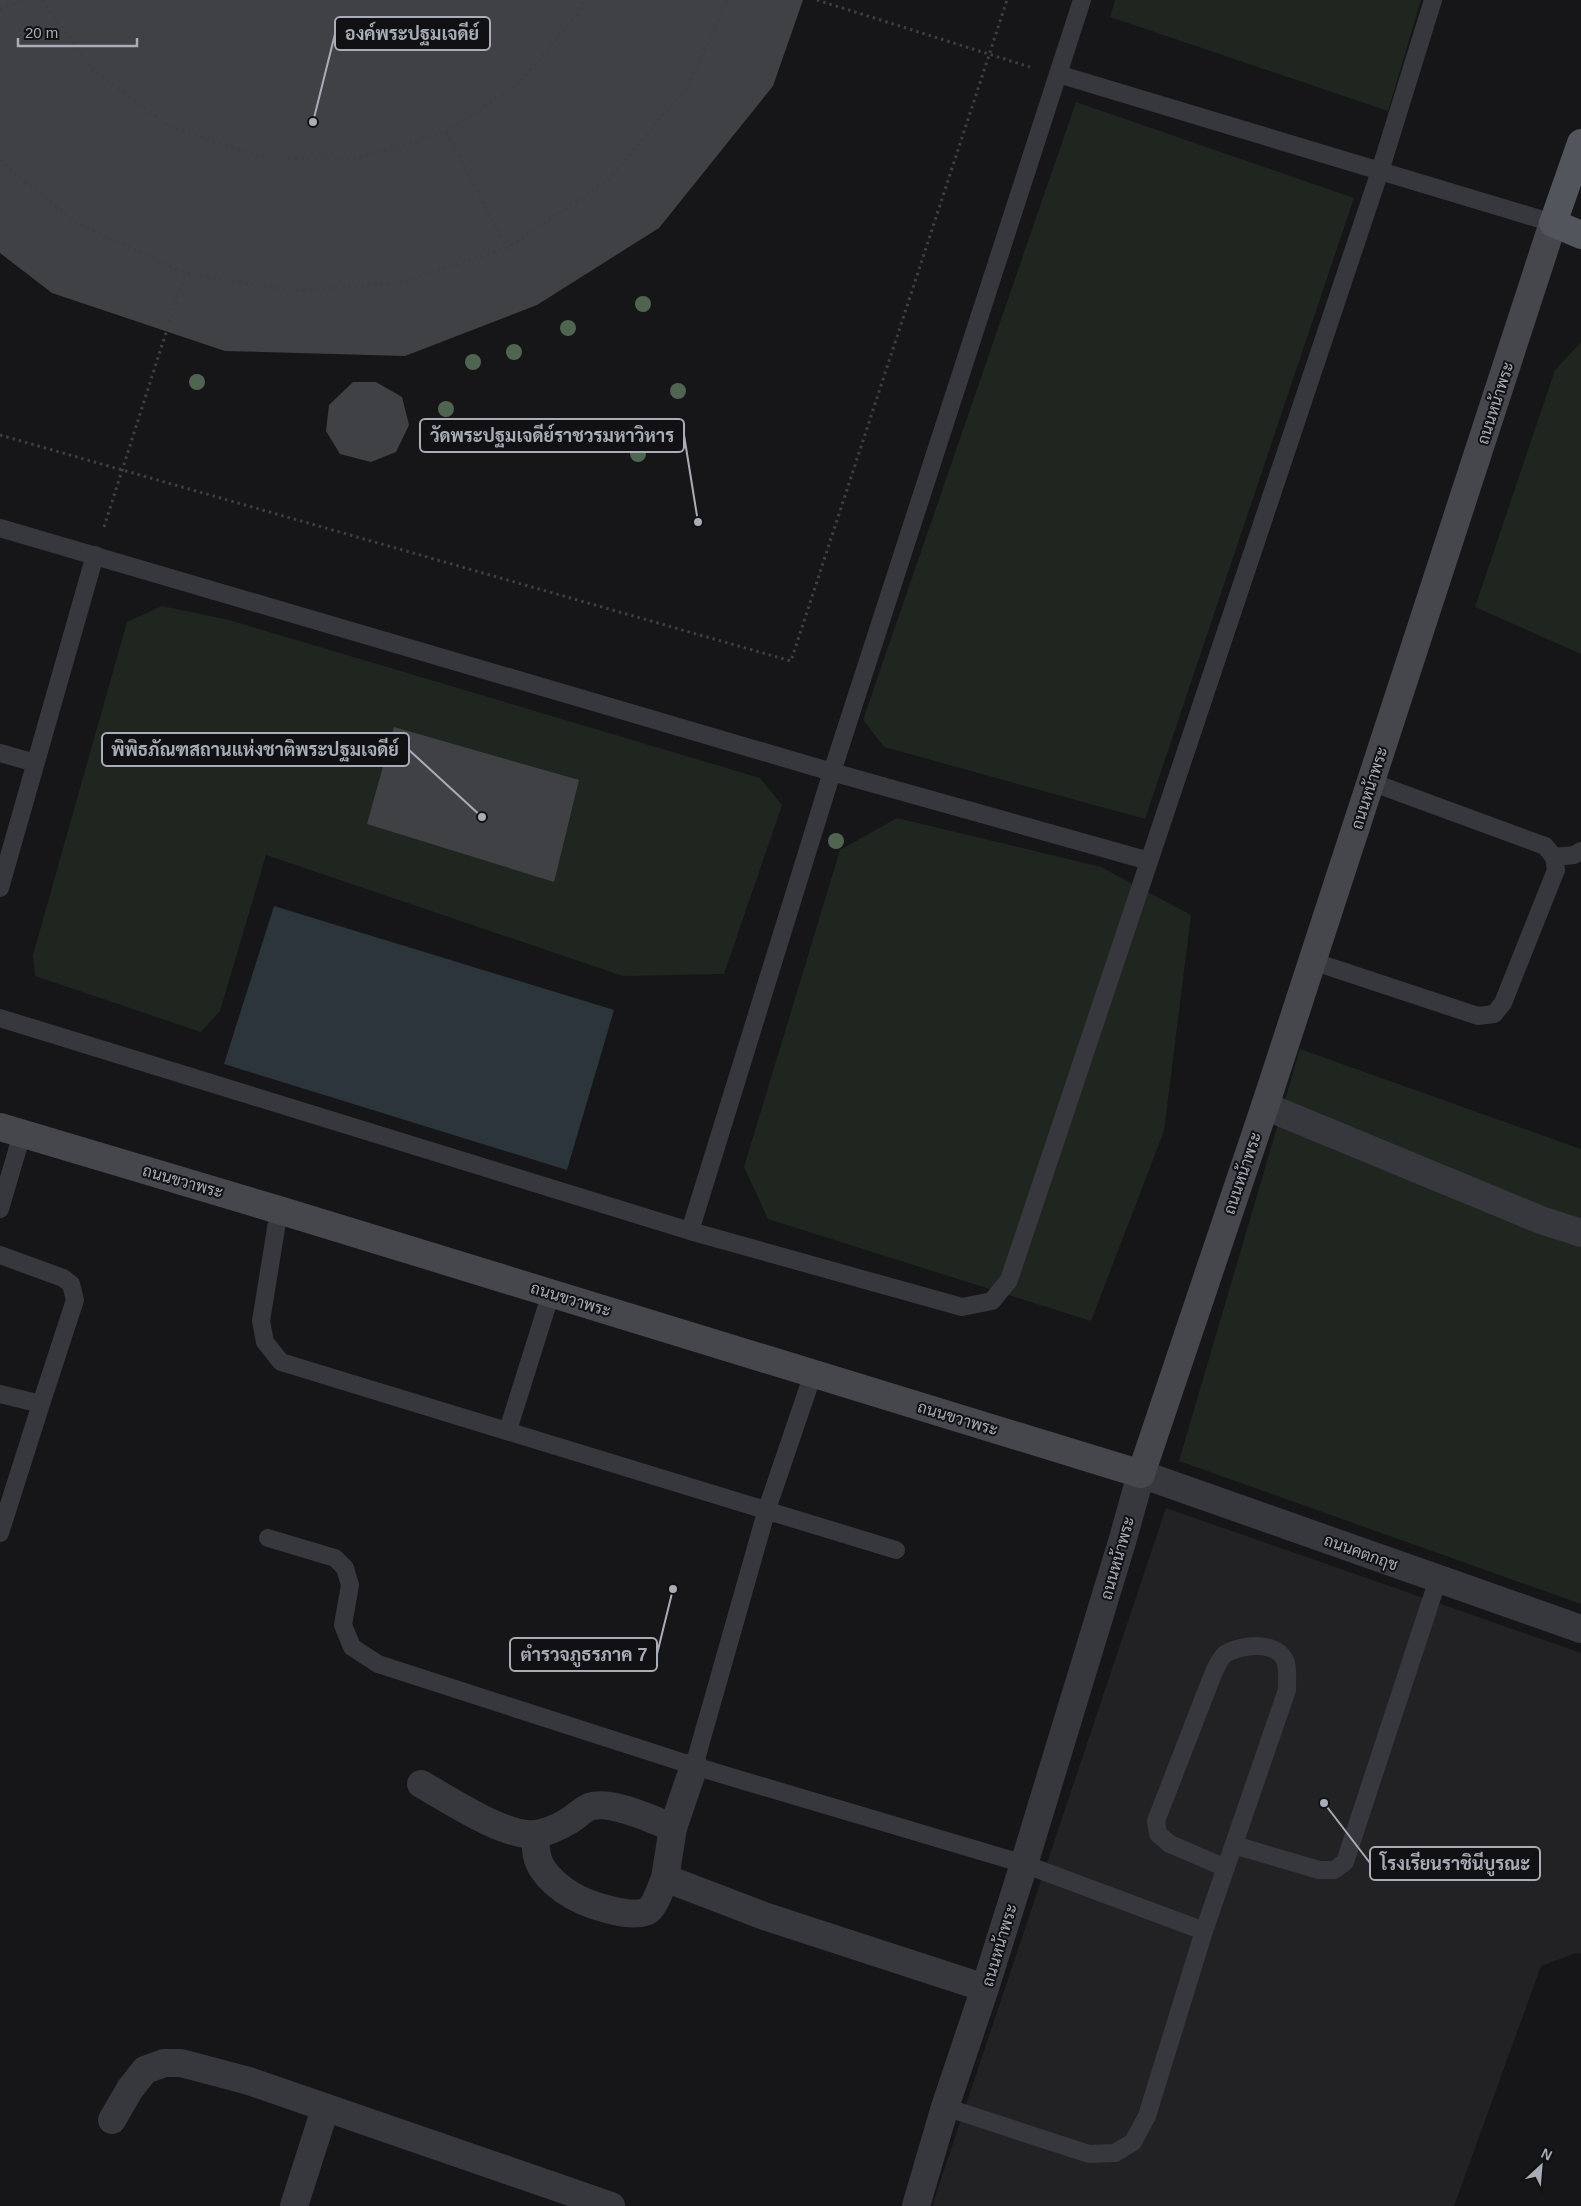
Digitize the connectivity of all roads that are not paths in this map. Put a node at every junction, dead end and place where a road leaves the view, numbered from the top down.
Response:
1 (1082, 0) edge
2 (1433, 0) edge
3 (1058, 74) junction
4 (1581, 143) edge
5 (1380, 171) junction
6 (1554, 223) junction
7 (1581, 235) edge
8 (0, 528) edge
9 (95, 555) junction
10 (0, 753) edge
11 (35, 763) junction
12 (832, 772) junction
13 (1371, 782) junction
14 (1581, 851) edge
15 (1554, 857) junction
16 (1149, 862) junction
17 (0, 888) edge
18 (1312, 961) junction
19 (0, 1018) edge
20 (1265, 1106) junction
21 (11, 1130) edge
22 (0, 1208) edge
23 (279, 1210) junction
24 (690, 1231) junction
25 (1581, 1233) edge
26 (0, 1255) edge
27 (551, 1293) junction
28 (813, 1374) junction
29 (0, 1394) edge
30 (41, 1404) junction
31 (508, 1430) junction
32 (1141, 1474) junction
33 (767, 1510) junction
34 (0, 1533) edge
35 (268, 1538) dead end
36 (896, 1550) dead end
37 (1438, 1580) junction
38 (1581, 1629) edge
39 (694, 1766) junction
40 (421, 1784) dead end
41 (673, 1828) junction
42 (535, 1834) junction
43 (1234, 1845) junction
44 (1024, 1864) junction
45 (1226, 1868) junction
46 (665, 1878) junction
47 (1204, 1931) junction
48 (985, 1988) junction
49 (945, 2108) junction
50 (325, 2109) junction
51 (112, 2120) dead end
52 (294, 2206) edge
53 (611, 2206) edge
54 (916, 2206) edge

1 - 3 lane
2 - 5 lane
3 - 5 lane
3 - 12 lane
4 - 6 main road, ถนนหน้าพระ
5 - 6 lane
5 - 16 lane
6 - 7 main road
6 - 13 main road, ถนนหน้าพระ
8 - 9 lane
9 - 11 lane
9 - 12 lane
10 - 11 lane
11 - 17 lane
12 - 16 lane
12 - 24 lane
13 - 15 lane
13 - 18 main road, ถนนหน้าพระ
14 - 15 lane
15 - 18 lane
16 - 24 lane
18 - 20 main road, ถนนหน้าพระ
19 - 24 lane
20 - 25 street
20 - 32 main road, ถนนหน้าพระ
21 - 22 lane
21 - 23 main road, ถนนขวาพระ
23 - 27 main road, ถนนขวาพระ
23 - 31 lane
26 - 30 lane
27 - 28 main road, ถนนขวาพระ
27 - 31 lane
28 - 32 main road, ถนนขวาพระ
28 - 33 lane
29 - 30 lane
30 - 34 lane
31 - 33 lane
32 - 37 street, ถนนคตกฤช
32 - 44 street, ถนนหน้าพระ
33 - 36 lane
33 - 39 lane
35 - 39 lane
37 - 38 street, ถนนคตกฤช
37 - 43 lane
39 - 41 street
39 - 44 lane
40 - 42 street
41 - 42 street
41 - 46 street
42 - 46 street
43 - 45 lane
43 - 45 lane
44 - 47 lane
44 - 48 street, ถนนหน้าพระ
45 - 47 lane
46 - 48 street
47 - 49 lane
48 - 49 street, ถนนหน้าพระ
49 - 54 street, ถนนหน้าพระ
50 - 51 street
50 - 52 street
50 - 53 street

